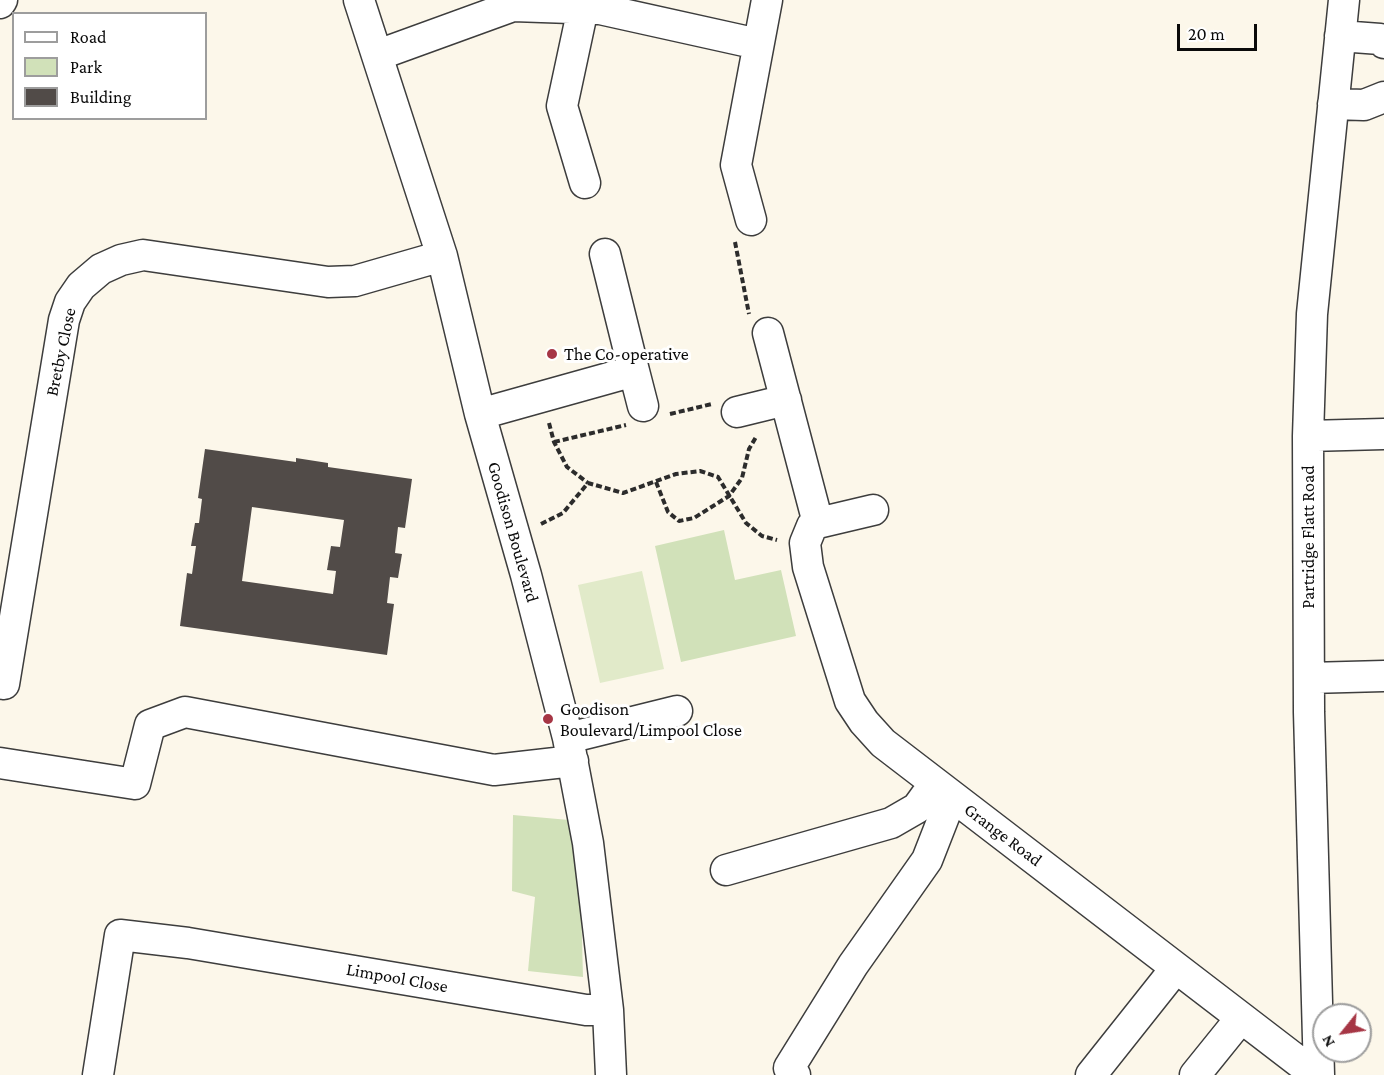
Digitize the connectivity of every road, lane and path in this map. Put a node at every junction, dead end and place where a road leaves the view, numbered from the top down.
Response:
1 (359, 0) edge
2 (767, 0) edge
3 (1344, 0) edge
4 (595, 6) edge
5 (1340, 36) junction
6 (758, 44) junction
7 (1384, 44) edge
8 (378, 55) junction
9 (1384, 97) edge
10 (1333, 104) junction
11 (585, 183) dead end
12 (751, 220) joint
13 (605, 254) dead end
14 (442, 256) junction
15 (768, 333) joint
16 (634, 371) junction
17 (542, 397) junction
18 (762, 406) junction
19 (645, 413) junction
20 (480, 414) junction
21 (1384, 434) edge
22 (1308, 436) junction
23 (554, 442) junction
24 (656, 482) junction
25 (588, 483) junction
26 (729, 496) junction
27 (873, 510) dead end
28 (513, 531) junction
29 (811, 533) junction
30 (1384, 676) edge
31 (1309, 678) junction
32 (4, 684) dead end
33 (677, 711) dead end
34 (571, 750) junction
35 (0, 763) edge
36 (943, 789) junction
37 (726, 870) dead end
38 (1176, 968) junction
39 (608, 1010) junction
40 (1241, 1018) junction
41 (98, 1075) edge
42 (611, 1075) edge
43 (795, 1075) edge
44 (1091, 1075) edge
45 (1195, 1075) edge
46 (1317, 1075) edge

1 - 8 street, Goodison Boulevard
2 - 6 street
3 - 5 street, Partridge Flatt Road
4 - 6 street
4 - 8 street
4 - 11 street
5 - 7 street
5 - 10 street, Partridge Flatt Road
6 - 12 street
8 - 14 street, Goodison Boulevard
9 - 10 street
10 - 22 street, Partridge Flatt Road
12 - 15 path
13 - 16 street
14 - 20 street, Goodison Boulevard
14 - 32 street, Bretby Close
15 - 18 street, Grange Road
16 - 17 street
16 - 19 street
17 - 20 street
17 - 23 path
18 - 19 path
18 - 26 path
18 - 29 street, Grange Road
19 - 23 path
20 - 28 street, Goodison Boulevard
21 - 22 street
22 - 31 street, Partridge Flatt Road
23 - 25 path
24 - 25 path
24 - 26 path
24 - 26 path
25 - 28 path
26 - 29 path
27 - 29 street
28 - 34 street, Goodison Boulevard
29 - 36 street, Grange Road
30 - 31 street
31 - 46 street, Partridge Flatt Road
33 - 34 street
34 - 35 street
34 - 39 street, Goodison Boulevard
36 - 37 street
36 - 38 street, Grange Road
36 - 43 street
38 - 40 street, Grange Road
38 - 44 street
39 - 41 street, Limpool Close
39 - 42 street, Goodison Boulevard
40 - 45 street
40 - 46 street, Grange Road

